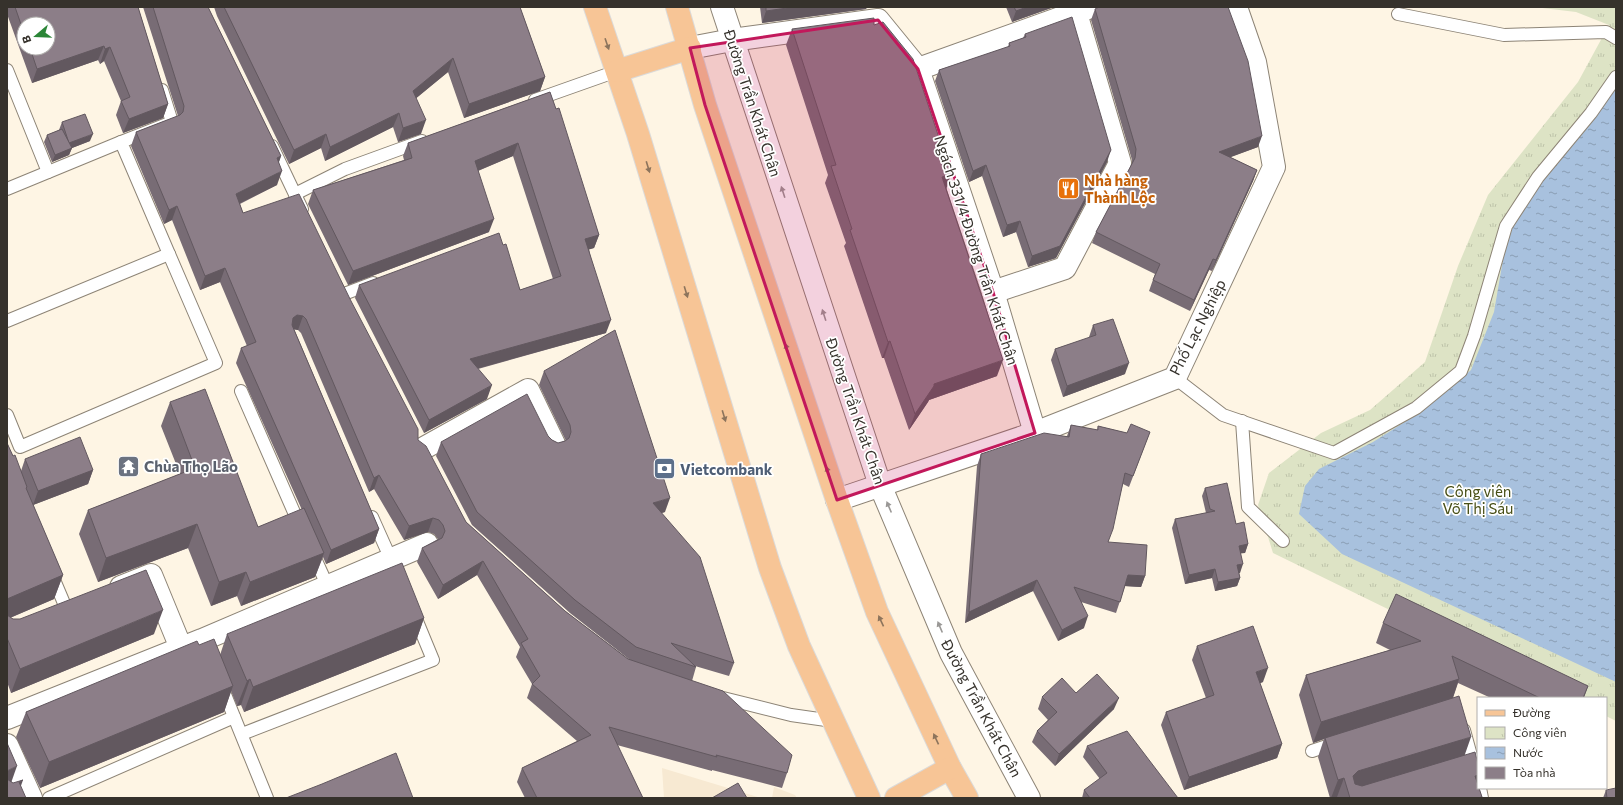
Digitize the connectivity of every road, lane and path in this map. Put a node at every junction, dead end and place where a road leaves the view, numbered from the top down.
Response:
1 (595, 7) edge
2 (678, 7) edge
3 (722, 7) edge
4 (1236, 7) edge
5 (1084, 10) edge
6 (1398, 14) dead end
7 (1616, 38) edge
8 (732, 40) junction
9 (690, 48) junction
10 (918, 69) junction
11 (7, 70) edge
12 (617, 71) junction
13 (1616, 77) edge
14 (159, 79) edge
15 (524, 104) edge
16 (434, 136) edge
17 (268, 138) edge
18 (121, 142) junction
19 (48, 172) junction
20 (7, 189) edge
21 (295, 194) junction
22 (309, 222) edge
23 (169, 254) junction
24 (381, 280) edge
25 (993, 292) junction
26 (350, 306) edge
27 (7, 322) edge
28 (1175, 378) junction
29 (240, 392) dead end
30 (7, 415) edge
31 (1242, 421) junction
32 (1035, 433) junction
33 (554, 444) edge
34 (424, 448) edge
35 (880, 485) junction
36 (837, 500) junction
37 (366, 502) edge
38 (1283, 541) dead end
39 (427, 544) edge
40 (48, 564) edge
41 (394, 568) junction
42 (328, 587) junction
43 (409, 603) edge
44 (66, 608) junction
45 (44, 617) edge
46 (181, 648) junction
47 (217, 675) edge
48 (709, 694) edge
49 (7, 718) edge
50 (234, 718) junction
51 (1461, 720) edge
52 (833, 721) junction
53 (242, 734) junction
54 (1350, 739) edge
55 (7, 745) edge
56 (1312, 750) dead end
57 (1473, 762) junction
58 (1458, 766) edge
59 (950, 768) junction
60 (1477, 777) edge
61 (23, 791) edge
62 (49, 798) edge
63 (267, 798) edge
64 (869, 798) edge
65 (896, 798) edge
66 (967, 798) edge
67 (1029, 798) edge

1 -> 12 main road
2 - 9 main road
3 - 8 street, Đường Trần Khát Chân
4 - 28 street, Phố Lạc Nghiệp
5 - 10 street
5 - 25 street
6 - 7 lane
8 - 9 street
8 - 10 street
35 -> 8 street, Đường Trần Khát Chân
9 - 12 main road
36 -> 9 main road
10 - 25 street, Ngách 331/4 Đường Trần Khát Chân
11 - 19 lane
12 - 15 lane
12 -> 52 main road
13 - 31 lane
14 - 18 lane
16 - 21 lane
17 - 21 lane
18 - 19 lane
18 - 23 lane
19 - 20 lane
21 - 22 lane
23 - 27 lane
23 - 30 lane
24 - 26 lane
25 - 32 street, Ngách 331/4 Đường Trần Khát Chân
28 - 31 lane
28 - 32 street, Phố Lạc Nghiệp
29 - 42 lane
31 - 38 lane
32 - 35 street, Phố Lạc Nghiệp
33 - 34 street
35 - 36 street, Phố Lạc Nghiệp
67 -> 35 street, Đường Trần Khát Chân
59 -> 36 main road
37 - 41 lane
39 - 41 street
40 - 44 lane
41 - 42 street
42 - 46 street
43 - 53 lane
44 - 45 street
44 - 46 street
46 - 49 street
47 - 50 lane
48 - 52 lane
50 - 53 lane
50 - 62 lane
51 - 57 lane
52 - 64 main road
53 - 63 lane
54 - 56 lane
55 - 61 street
57 - 58 lane
57 - 60 lane
59 - 65 main road
59 - 66 main road

